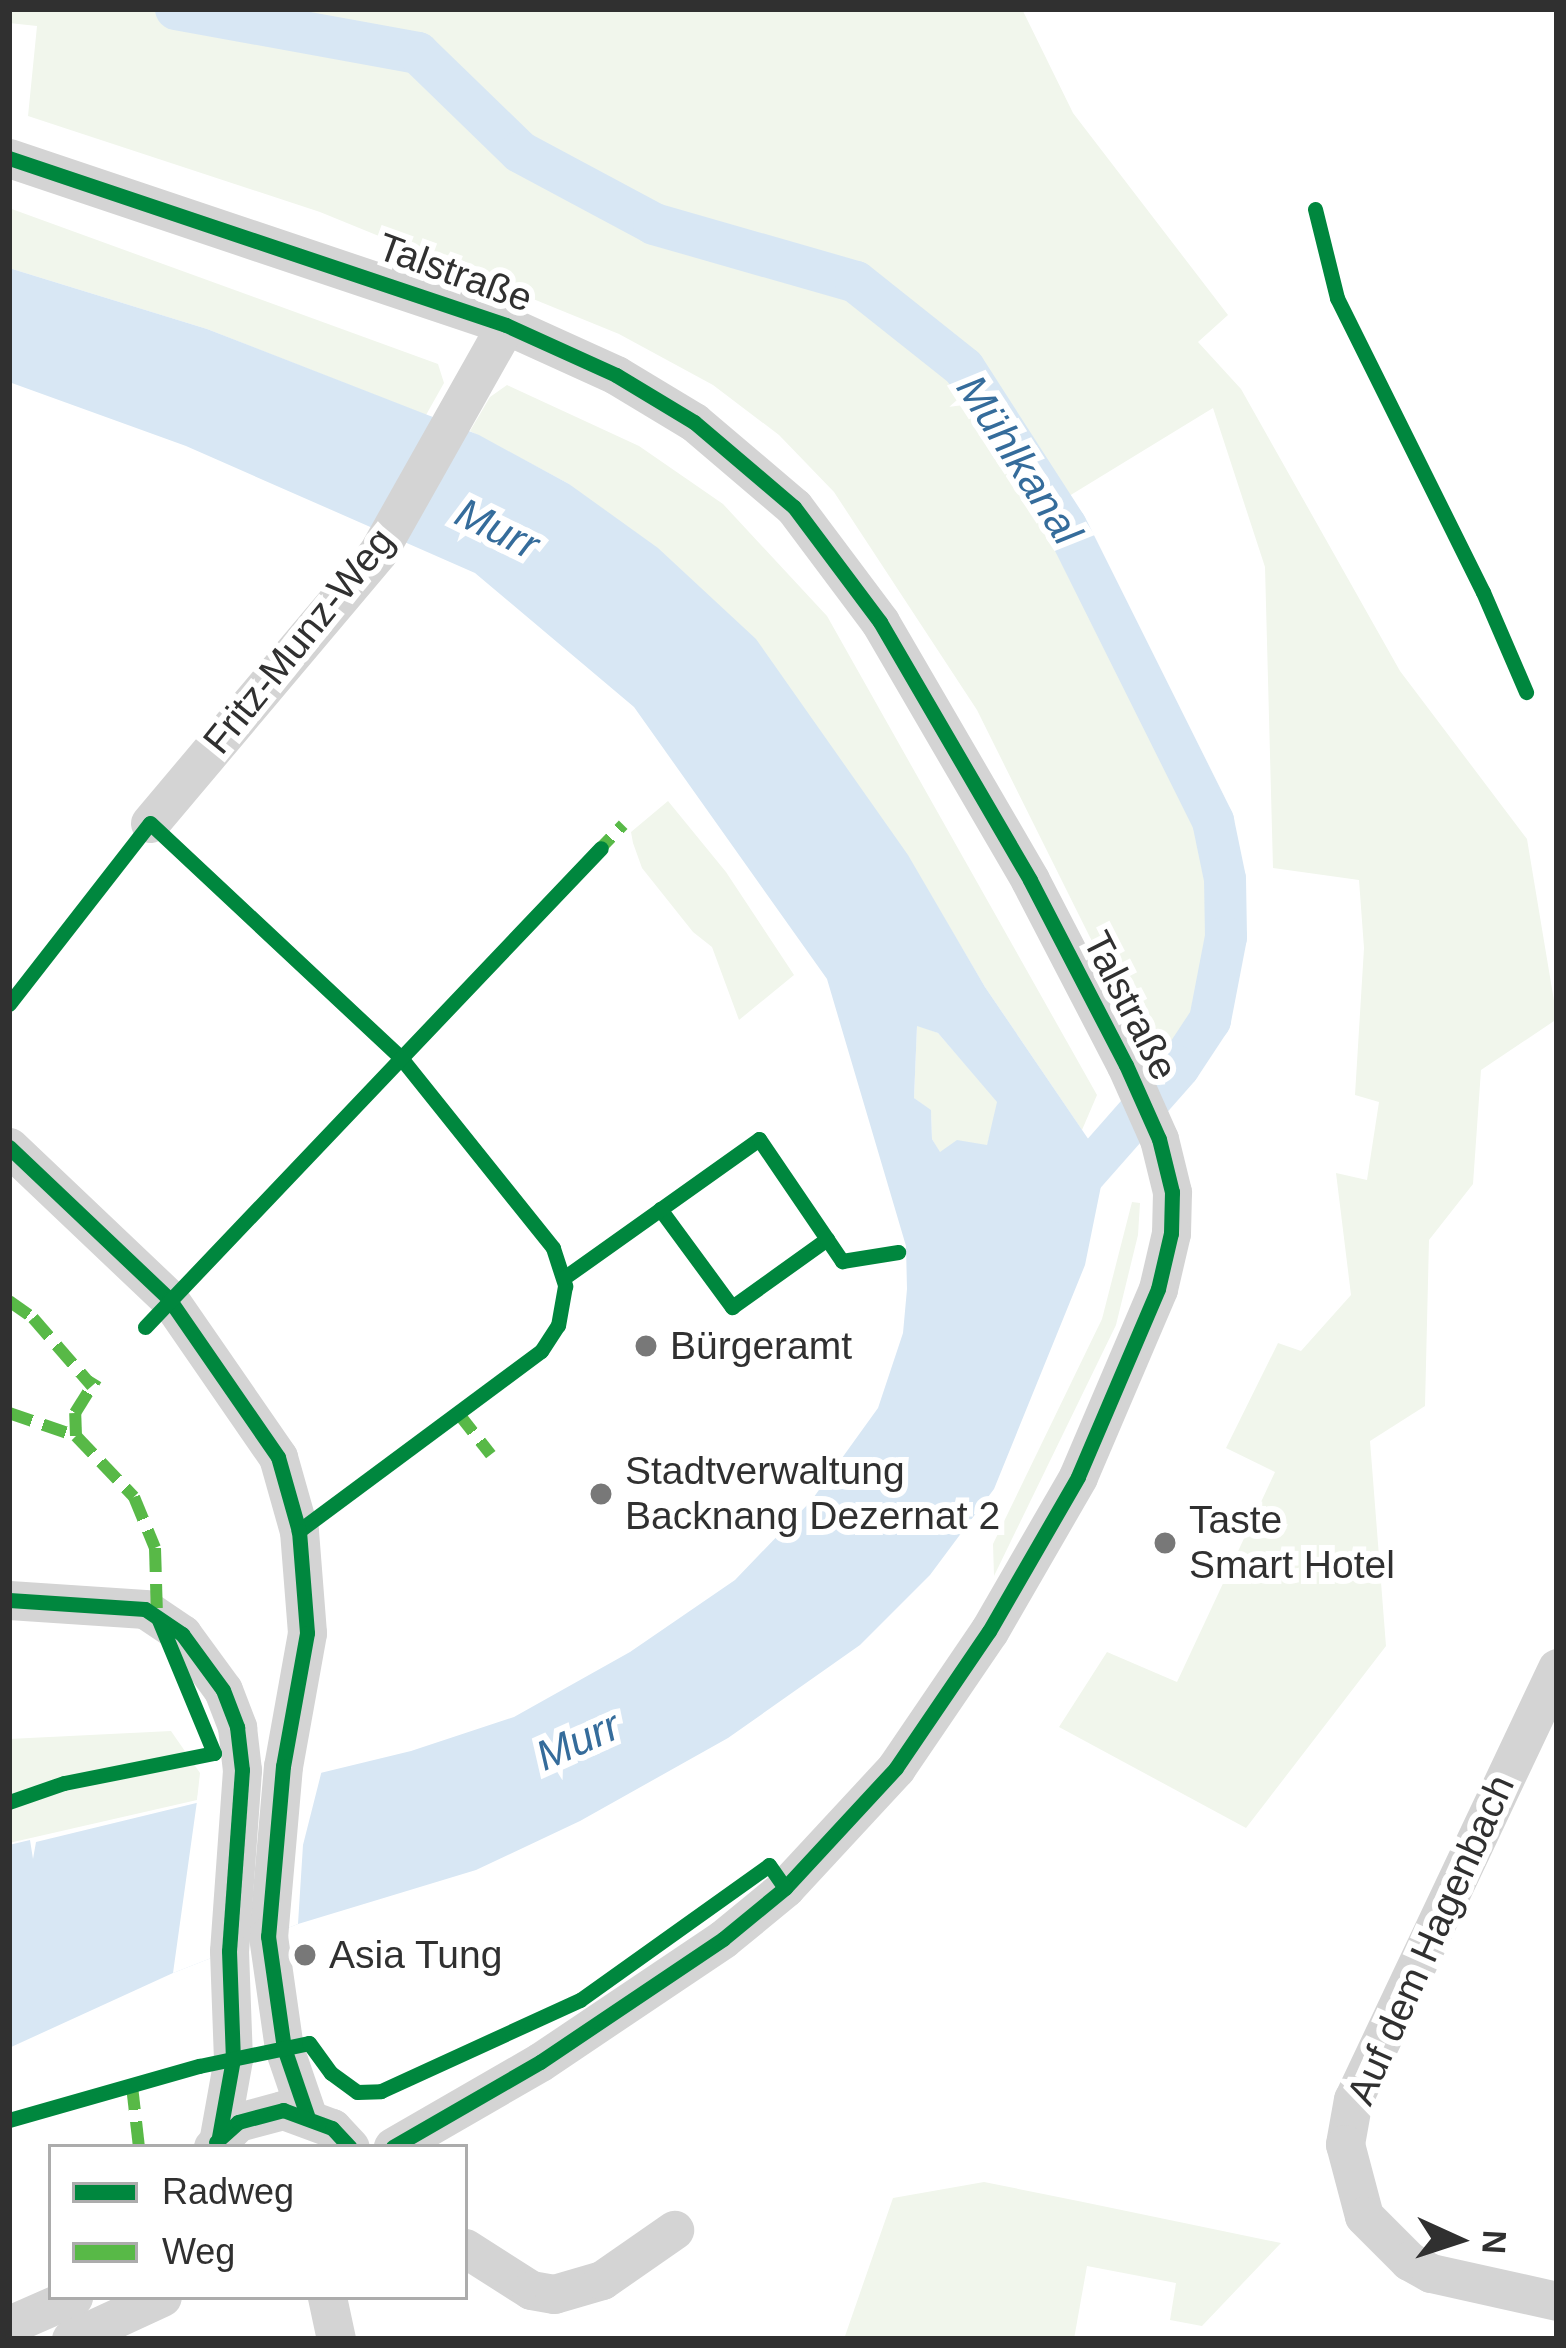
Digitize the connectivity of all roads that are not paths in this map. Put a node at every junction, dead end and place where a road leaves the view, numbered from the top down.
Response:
1 (9, 158) edge
2 (506, 325) junction
3 (150, 823) dead end
4 (9, 1148) edge
5 (9, 1600) edge
6 (1557, 1668) edge
7 (307, 2115) junction
8 (216, 2142) edge
9 (347, 2144) edge
10 (399, 2144) edge
11 (674, 2230) dead end
12 (468, 2250) edge
13 (66, 2300) edge
14 (156, 2300) edge
15 (328, 2300) edge
16 (1557, 2301) edge
17 (9, 2326) edge
18 (71, 2339) edge
19 (336, 2339) edge

1 - 2 street, Talstraße
2 - 3 street, Fritz-Munz-Weg
2 - 10 street, Talstraße
4 - 7 street
5 - 8 street
6 - 16 street, Auf dem Hagenbach
7 - 8 street
7 - 9 street
11 - 12 street
13 - 17 street
14 - 18 street
15 - 19 street

